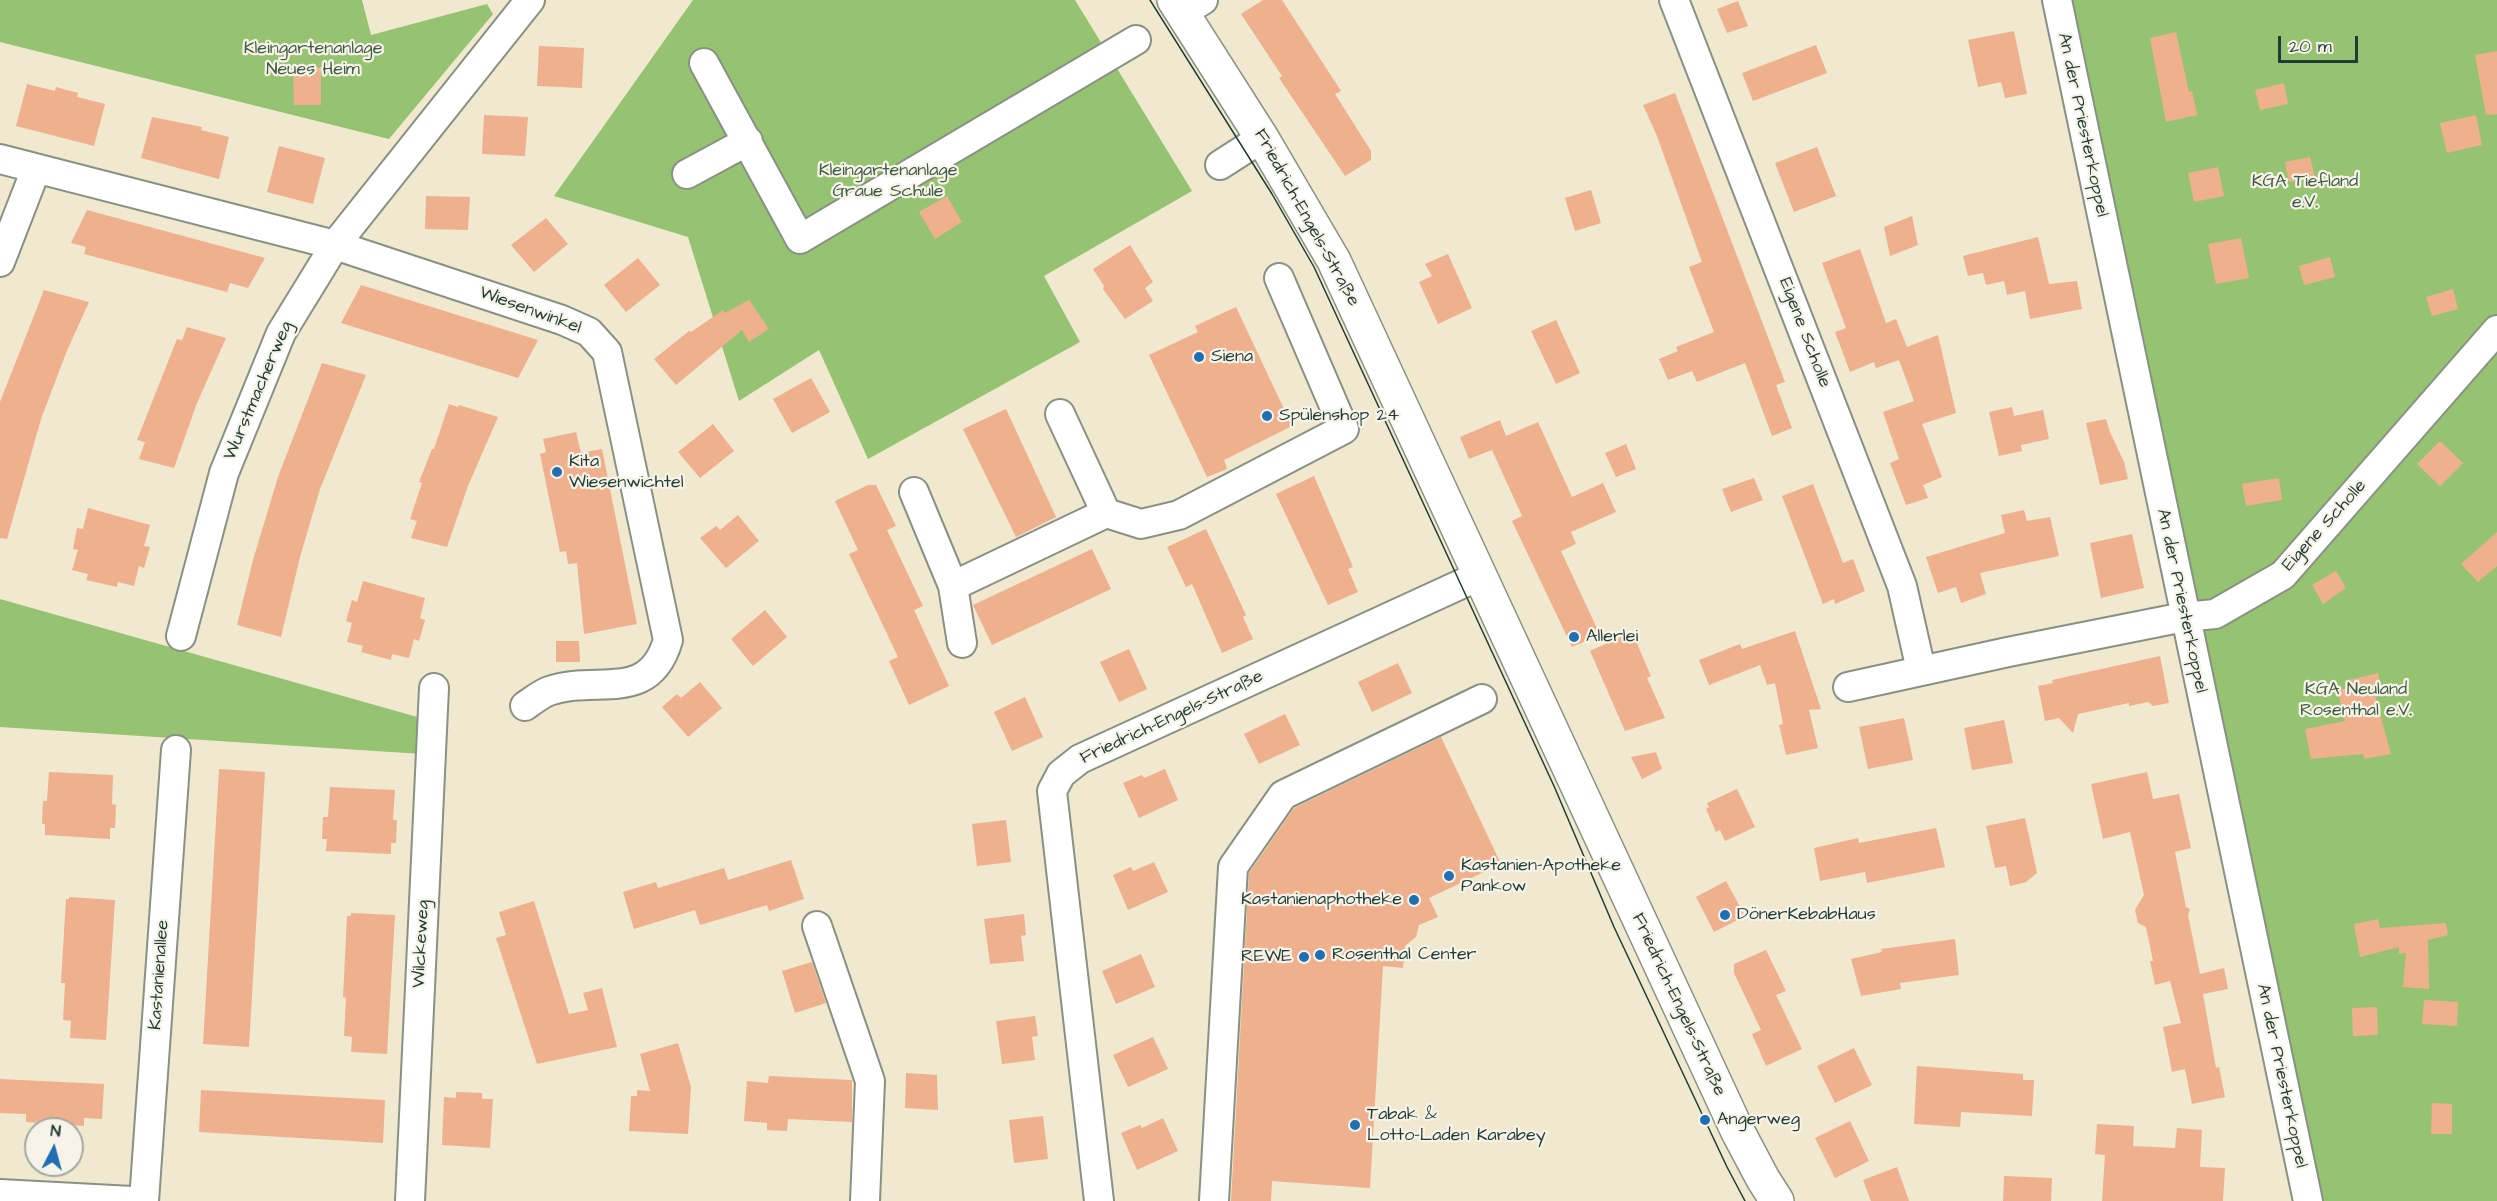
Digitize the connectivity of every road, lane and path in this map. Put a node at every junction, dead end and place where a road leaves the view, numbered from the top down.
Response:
1 (530, 0) edge
2 (1674, 0) edge
3 (2056, 0) edge
4 (1186, 4) edge
5 (1136, 40) dead end
6 (704, 63) dead end
7 (1263, 138) junction
8 (748, 141) junction
9 (0, 159) edge
10 (1220, 165) dead end
11 (36, 169) junction
12 (687, 174) dead end
13 (335, 245) junction
14 (0, 262) edge
15 (1279, 278) dead end
16 (2497, 330) edge
17 (1060, 414) dead end
18 (914, 492) dead end
19 (1106, 513) junction
20 (1481, 575) junction
21 (953, 586) junction
22 (2184, 617) junction
23 (181, 636) dead end
24 (962, 643) dead end
25 (1921, 670) junction
26 (1848, 687) dead end
27 (434, 688) dead end
28 (1482, 699) dead end
29 (525, 706) dead end
30 (176, 750) dead end
31 (817, 926) dead end
32 (0, 1194) edge
33 (132, 1201) edge
34 (144, 1201) edge
35 (410, 1201) edge
36 (865, 1201) edge
37 (1099, 1201) edge
38 (1214, 1201) edge
39 (1777, 1201) edge
40 (2308, 1201) edge

1 - 13 street
2 - 25 street, Eigene Scholle
3 - 22 street, An der Priesterkoppel
4 - 7 main road, Friedrich-Engels-Straße
5 - 8 street
6 - 8 street
7 - 10 street
7 - 20 main road, Friedrich-Engels-Straße
8 - 12 street
9 - 11 street
11 - 13 street
11 - 14 street
13 - 23 street, Wurstmacherweg
13 - 29 street, Wiesenwinkel
15 - 19 street
16 - 22 street, Eigene Scholle
17 - 19 street
18 - 21 street
19 - 21 street
20 - 37 street, Friedrich-Engels-Straße
20 - 39 main road, Friedrich-Engels-Straße
21 - 24 street
22 - 25 street, Eigene Scholle
22 - 40 street, An der Priesterkoppel
25 - 26 street, Eigene Scholle
27 - 35 street, Wilckeweg
28 - 38 street
30 - 34 street, Kastanienallee
31 - 36 street
32 - 33 street

